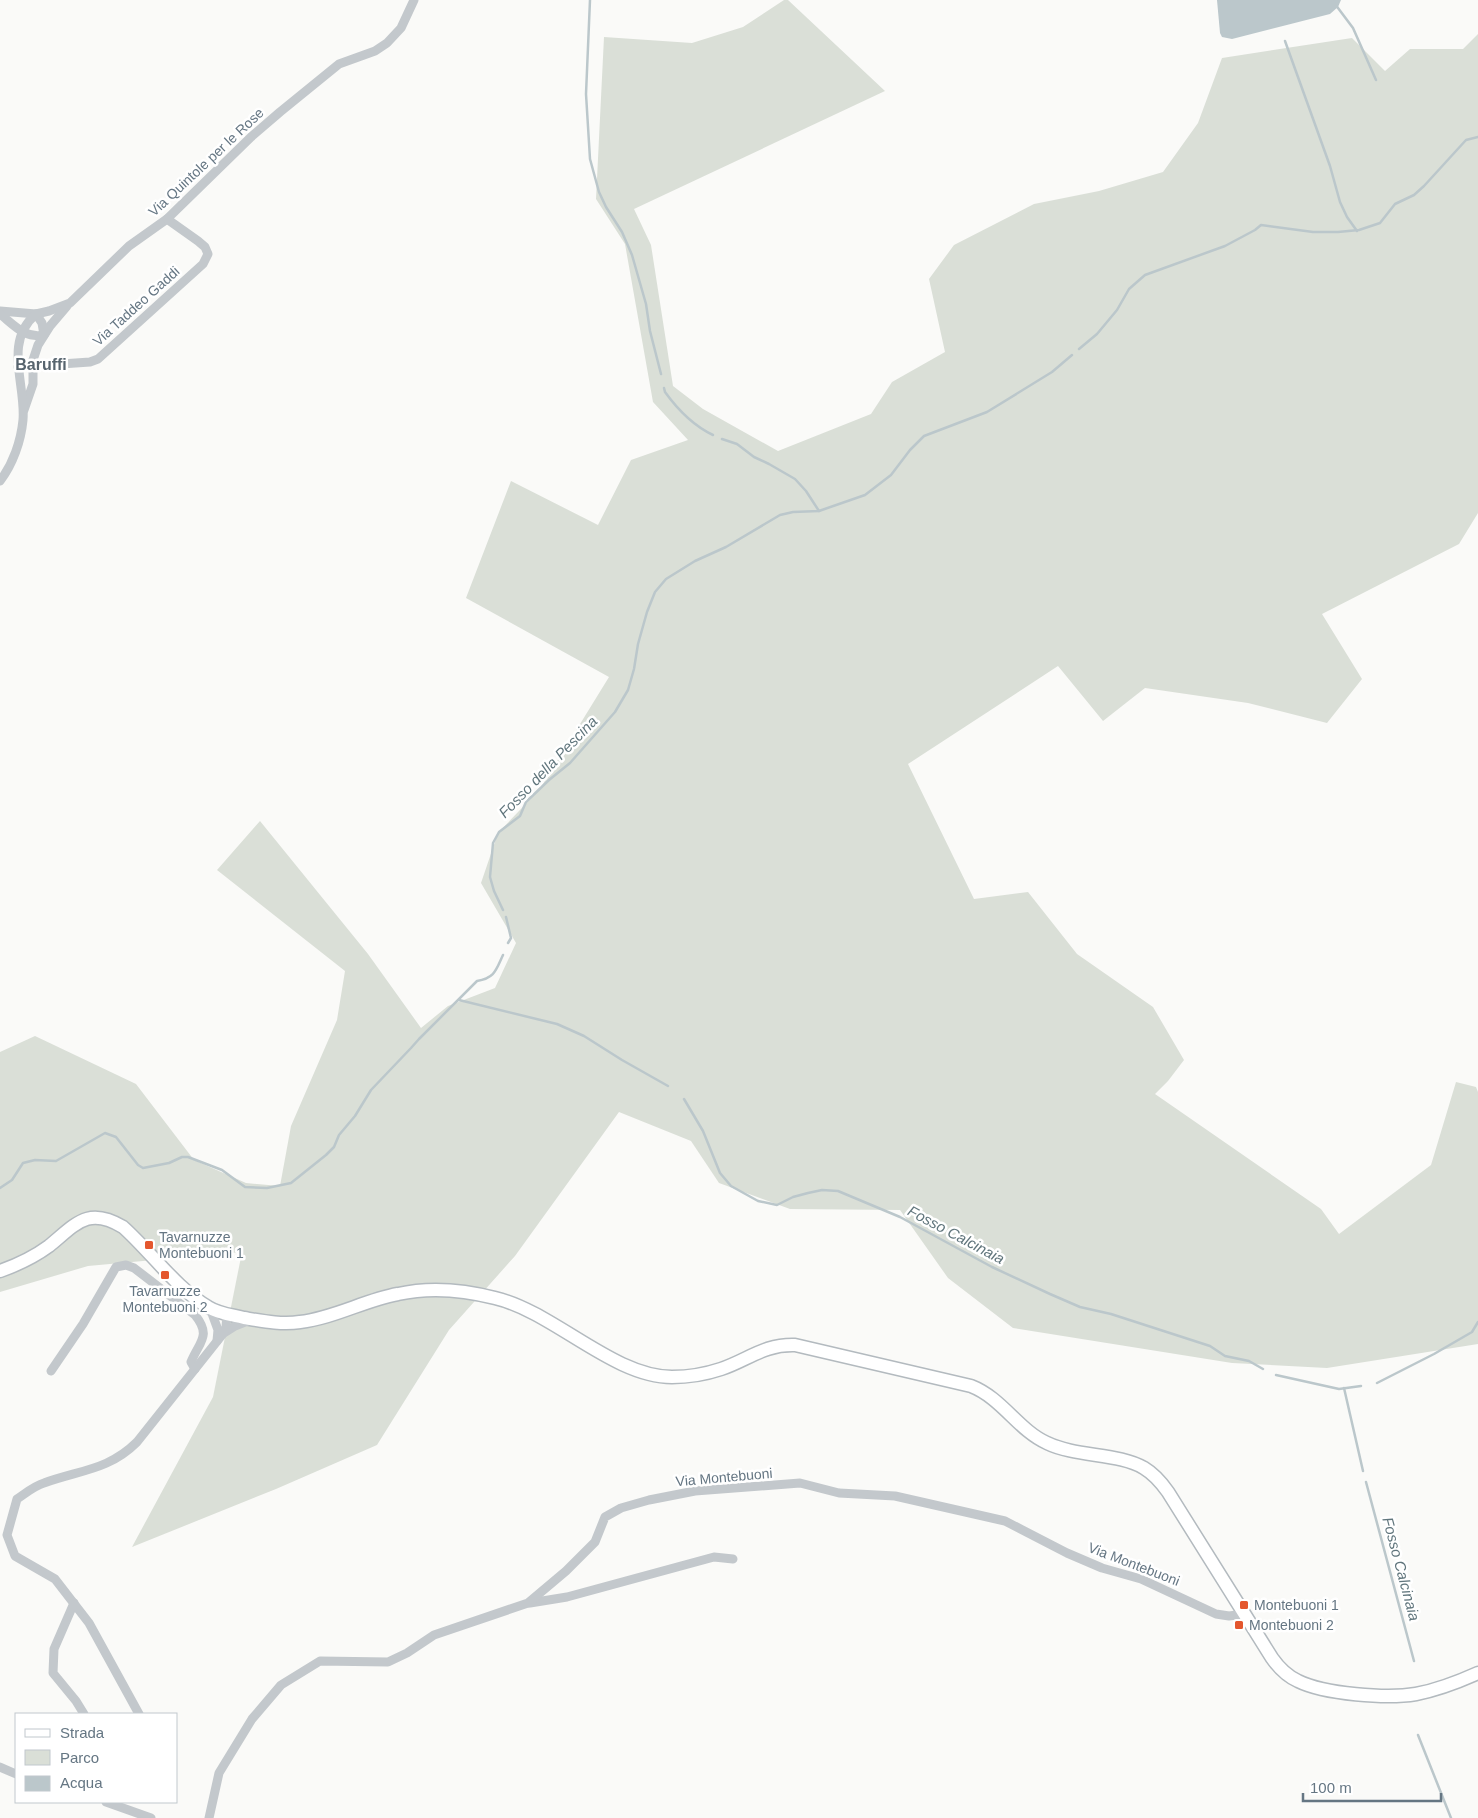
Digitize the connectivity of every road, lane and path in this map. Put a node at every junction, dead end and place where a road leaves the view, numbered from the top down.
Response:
1 (414, 0) edge
2 (167, 219) junction
3 (70, 303) junction
4 (0, 312) edge
5 (36, 314) junction
6 (23, 332) junction
7 (44, 334) junction
8 (33, 366) junction
9 (18, 367) junction
10 (23, 413) junction
11 (0, 481) edge
12 (0, 1271) edge
13 (170, 1274) junction
14 (160, 1288) junction
15 (210, 1308) junction
16 (227, 1314) junction
17 (253, 1320) junction
18 (219, 1335) junction
19 (195, 1369) junction
20 (51, 1371) dead end
21 (733, 1559) dead end
22 (74, 1603) junction
23 (528, 1603) junction
24 (1244, 1614) junction
25 (1478, 1673) edge
26 (83, 1713) edge
27 (138, 1713) edge
28 (0, 1767) edge
29 (15, 1774) edge
30 (113, 1803) edge
31 (151, 1818) edge
32 (209, 1818) edge

1 - 2 street, Via Quintole per le Rose
2 - 3 street, Via Quintole per le Rose
2 - 8 street, Via Taddeo Gaddi
3 - 5 street, Via Quintole per le Rose
3 - 7 street
4 - 5 street, Via Quintole per le Rose
4 - 6 street
5 - 6 street
5 - 7 street
6 - 7 street
6 - 9 street
7 - 8 street
8 - 9 street, Via Taddeo Gaddi
8 - 10 street
9 - 10 street
10 - 11 street
12 - 13 main road
13 - 14 street
13 - 15 main road
14 - 19 street
14 - 20 street
15 - 16 main road
15 - 18 street
16 - 17 main road
16 - 18 street
17 - 18 street
17 - 24 main road
18 - 19 street
19 - 22 street
21 - 23 street
22 - 26 street
22 - 27 street
23 - 24 street, Via Montebuoni
23 - 32 street, Via Montebuoni
24 - 25 main road
28 - 29 street
30 - 31 street

